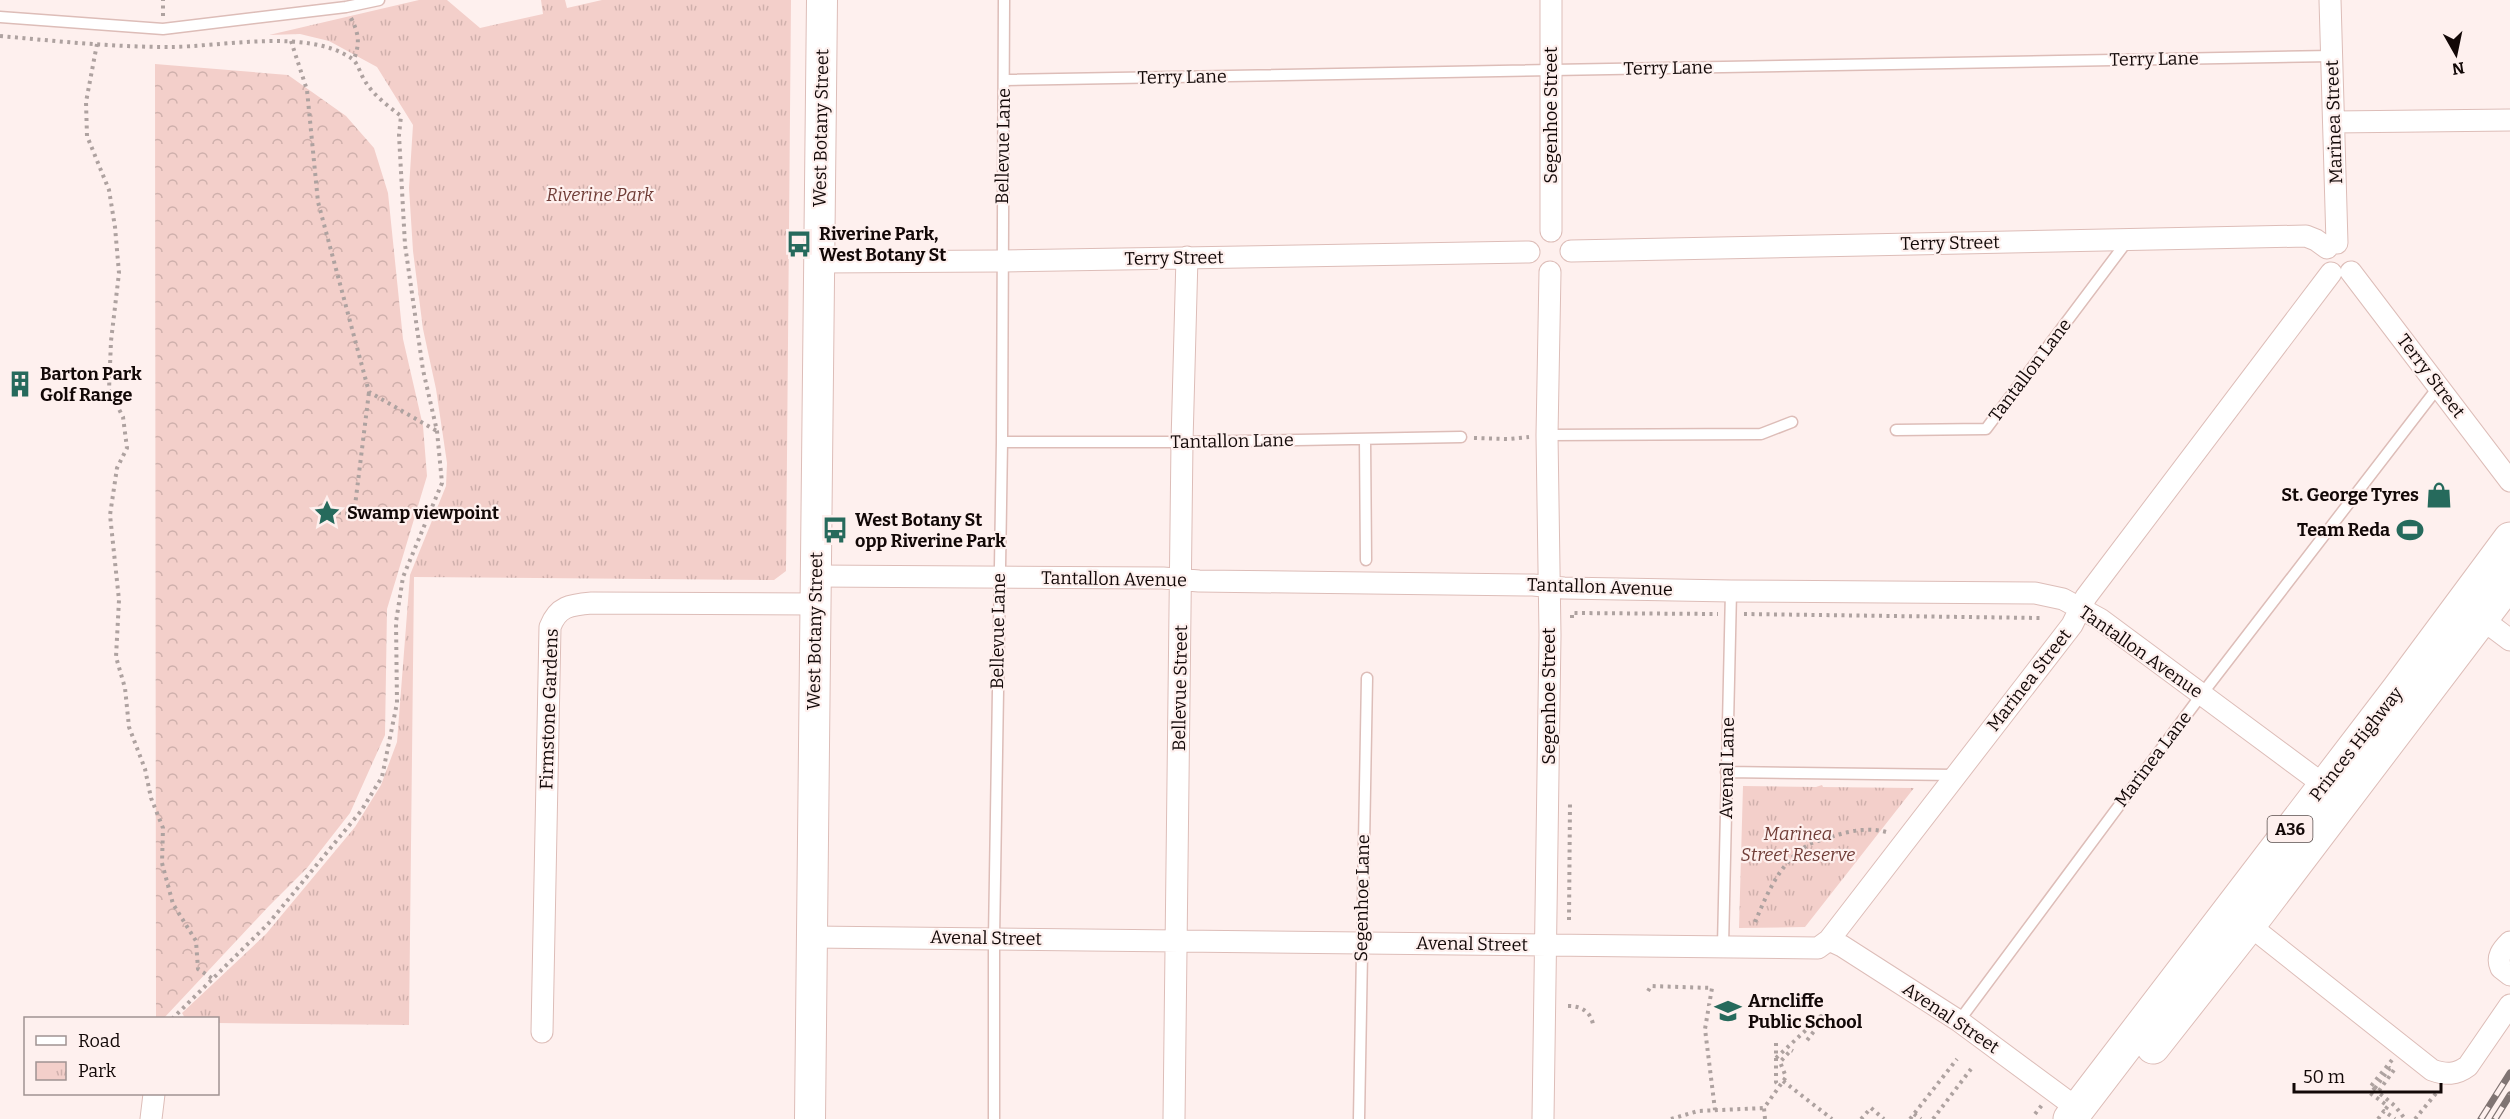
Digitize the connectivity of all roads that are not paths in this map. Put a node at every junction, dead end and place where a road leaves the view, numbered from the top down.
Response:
1 (379, 0) edge
2 (822, 0) edge
3 (1004, 0) edge
4 (1551, 0) edge
5 (2330, 0) edge
6 (0, 18) edge
7 (2332, 56) junction
8 (1551, 70) junction
9 (1004, 80) junction
10 (2510, 120) edge
11 (2334, 123) junction
12 (1551, 231) junction
13 (2128, 240) junction
14 (2332, 245) junction
15 (1571, 251) junction
16 (1529, 252) junction
17 (1187, 257) junction
18 (1001, 261) junction
19 (819, 262) junction
20 (1550, 272) junction
21 (2341, 272) junction
22 (2439, 386) junction
23 (1792, 422) dead end
24 (1896, 430) dead end
25 (1547, 435) junction
26 (1461, 437) dead end
27 (1365, 439) junction
28 (1002, 441) junction
29 (1182, 442) junction
30 (2510, 481) edge
31 (2510, 539) edge
32 (1366, 560) dead end
33 (999, 578) junction
34 (1182, 579) junction
35 (2510, 581) edge
36 (1548, 586) junction
37 (815, 590) junction
38 (1731, 591) junction
39 (2080, 609) junction
40 (2478, 623) junction
41 (2510, 640) edge
42 (1367, 678) dead end
43 (2202, 694) junction
44 (1726, 772) junction
45 (1955, 775) junction
46 (2324, 785) junction
47 (2249, 925) junction
48 (812, 937) junction
49 (994, 939) junction
50 (1829, 940) junction
51 (1176, 941) junction
52 (2510, 942) edge
53 (1360, 943) junction
54 (1546, 945) junction
55 (1724, 946) junction
56 (2510, 975) edge
57 (2510, 1005) edge
58 (1959, 1021) junction
59 (542, 1032) dead end
60 (154, 1095) edge
61 (2081, 1116) edge
62 (151, 1119) edge
63 (810, 1119) edge
64 (994, 1119) edge
65 (1174, 1119) edge
66 (1359, 1119) edge
67 (1543, 1119) edge

1 - 6 lane
2 - 19 main road, West Botany Street
3 - 9 lane, Bellevue Lane
4 - 8 street, Segenhoe Street
5 - 7 street, Marinea Street
7 - 8 lane, Terry Lane
7 - 11 street, Marinea Street
8 - 9 lane, Terry Lane
8 - 12 street, Segenhoe Street
9 - 18 lane, Bellevue Lane
10 - 11 street
11 - 14 street, Marinea Street
12 - 15 street
12 - 16 street
13 - 14 street, Terry Street
13 - 15 street, Terry Street
13 - 24 lane, Tantallon Lane
14 - 21 street, Marinea Street
14 - 21 street
15 - 20 street
16 - 17 street, Terry Street
16 - 20 street
17 - 18 street, Terry Street
17 - 29 street, Bellevue Street
18 - 19 street, Terry Street
18 - 28 lane, Bellevue Lane
19 - 37 main road, West Botany Street
20 - 25 street, Segenhoe Street
21 - 22 street, Terry Street
21 - 39 street, Marinea Street
22 - 30 street, Terry Street
22 - 43 lane, Marinea Lane
23 - 25 lane
25 - 36 street, Segenhoe Street
26 - 27 lane, Tantallon Lane
27 - 29 lane, Tantallon Lane
27 - 32 lane
28 - 29 lane, Tantallon Lane
28 - 33 lane, Bellevue Lane
29 - 34 street, Bellevue Street
31 - 46 highway, Princes Highway / A36
33 - 34 street, Tantallon Avenue
33 - 37 street, Tantallon Avenue
33 - 49 lane, Bellevue Lane
34 - 36 street, Tantallon Avenue
34 - 51 street, Bellevue Street
35 - 40 highway, Princes Highway / A36
36 - 38 street, Tantallon Avenue
36 - 54 street, Segenhoe Street
37 - 48 main road, West Botany Street
37 - 59 street, Firmstone Gardens
38 - 39 street, Tantallon Avenue
38 - 44 lane, Avenal Lane
39 - 43 street, Tantallon Avenue
39 - 45 street, Marinea Street
40 - 41 street
40 - 47 highway, Princes Highway / A36
42 - 53 lane, Segenhoe Lane
43 - 46 street, Tantallon Avenue
43 - 58 lane, Marinea Lane
44 - 45 lane
44 - 55 lane, Avenal Lane
45 - 50 street, Marinea Street
46 - 61 highway, Princes Highway / A36
47 - 57 street
47 - 61 highway, Princes Highway / A36
48 - 49 street, Avenal Street
48 - 63 main road, West Botany Street
49 - 51 street, Avenal Street
49 - 64 lane, Bellevue Lane
50 - 55 street, Avenal Street
50 - 58 street, Avenal Street
51 - 53 street, Avenal Street
51 - 65 street, Bellevue Street
52 - 56 street
53 - 54 street, Avenal Street
53 - 66 lane, Segenhoe Lane
54 - 55 street, Avenal Street
54 - 67 street, Segenhoe Street
58 - 61 street, Avenal Street
60 - 62 street

